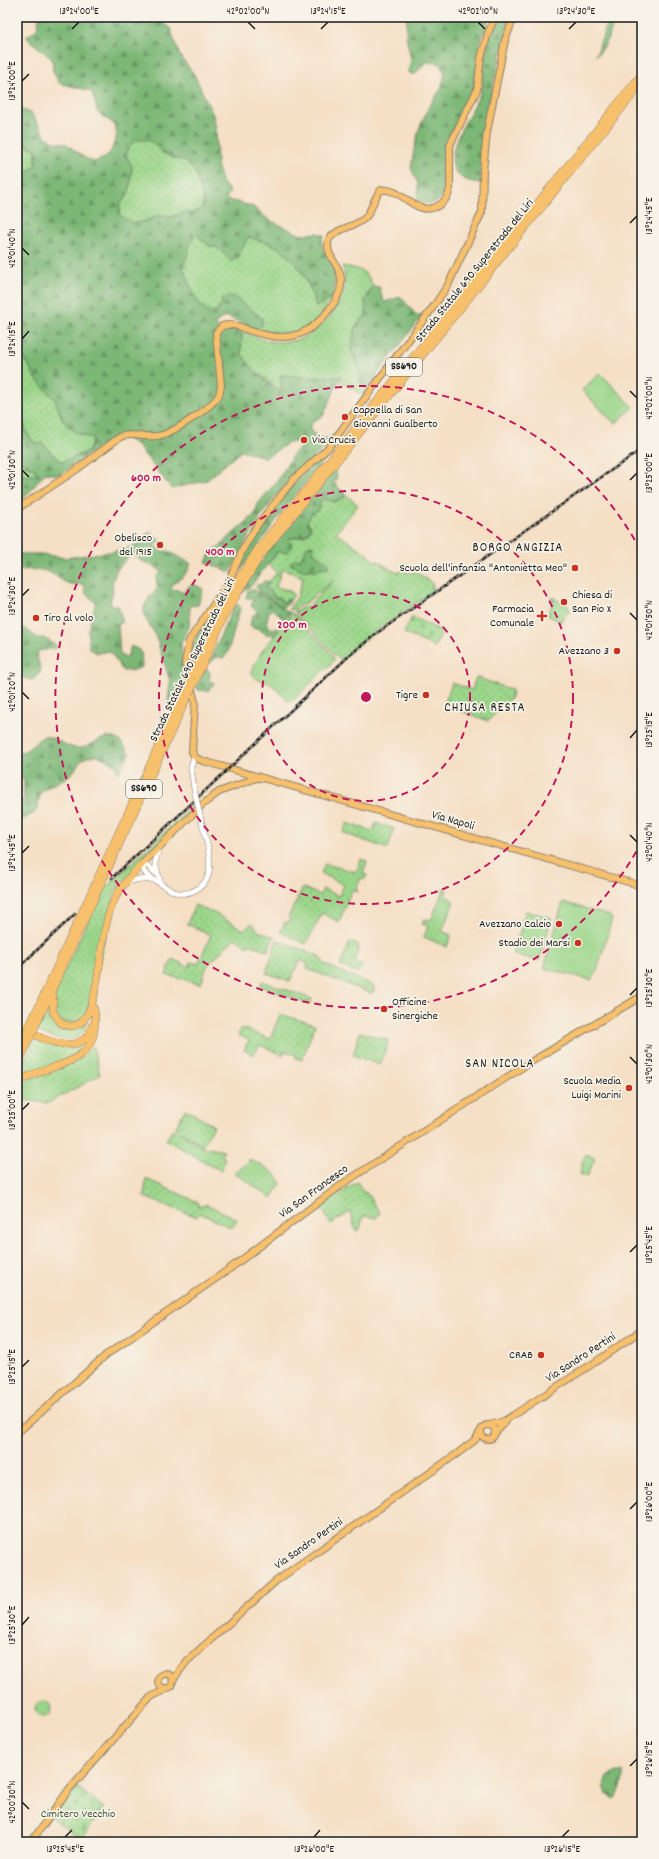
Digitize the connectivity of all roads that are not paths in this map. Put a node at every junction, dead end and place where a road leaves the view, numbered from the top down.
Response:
1 (495, 17) edge
2 (514, 17) edge
3 (642, 74) edge
4 (642, 83) edge
5 (17, 509) edge
6 (192, 680) junction
7 (194, 756) junction
8 (259, 777) junction
9 (161, 845) junction
10 (142, 864) junction
11 (104, 869) junction
12 (158, 874) junction
13 (152, 880) junction
14 (126, 882) junction
15 (161, 884) junction
16 (642, 886) edge
17 (60, 974) junction
18 (642, 996) edge
19 (93, 1006) junction
20 (27, 1030) edge
21 (17, 1048) edge
22 (17, 1054) edge
23 (17, 1067) edge
24 (17, 1083) edge
25 (642, 1330) edge
26 (642, 1334) edge
27 (490, 1425) junction
28 (480, 1432) junction
29 (17, 1433) edge
30 (495, 1433) junction
31 (485, 1439) junction
32 (471, 1443) junction
33 (185, 1663) junction
34 (166, 1674) junction
35 (173, 1680) junction
36 (158, 1682) junction
37 (167, 1689) junction
38 (151, 1697) junction
39 (32, 1839) edge
40 (25, 1842) edge

1 - 5 main road
2 - 7 main road
3 - 6 highway, Strada Statale 690 Superstrada del Liri / SS690
4 - 6 highway, Strada Statale 690 Superstrada del Liri / SS690
6 - 11 highway, Strada Statale 690 Superstrada del Liri / SS690, bridge
7 - 8 main road, Via Napoli
7 - 15 street, bridge
8 - 9 main road
8 - 16 main road, Via Napoli
9 - 10 main road
9 - 12 street
10 - 12 street
10 - 13 street
10 - 14 highway
11 - 17 highway, Strada Statale 690 Superstrada del Liri / SS690
11 - 20 highway, Strada Statale 690 Superstrada del Liri / SS690
12 - 15 street
13 - 14 street
13 - 15 street
14 - 19 highway
17 - 19 highway
17 - 20 highway, Strada Statale 690 Superstrada del Liri / SS690
18 - 29 main road, Via San Francesco
19 - 20 highway
19 - 24 highway
20 - 21 highway
20 - 22 highway, Strada Statale 690 Superstrada del Liri / SS690
20 - 23 highway, Strada Statale 690 Superstrada del Liri / SS690
25 - 27 main road, Via Sandro Pertini
26 - 30 main road, Via Sandro Pertini
27 - 28 main road, Via Sandro Pertini
27 - 30 main road
28 - 31 main road
28 - 32 main road, Via Sandro Pertini
30 - 31 main road, Via Sandro Pertini
31 - 32 main road, Via Sandro Pertini
32 - 33 main road, Via Sandro Pertini
33 - 34 main road
33 - 35 main road, Via Sandro Pertini
34 - 35 main road
34 - 36 main road
35 - 37 main road, Via Sandro Pertini
36 - 37 main road
36 - 38 main road
37 - 38 main road, Via Sandro Pertini
38 - 39 main road, Via Sandro Pertini
39 - 40 main road, Via Sandro Pertini

